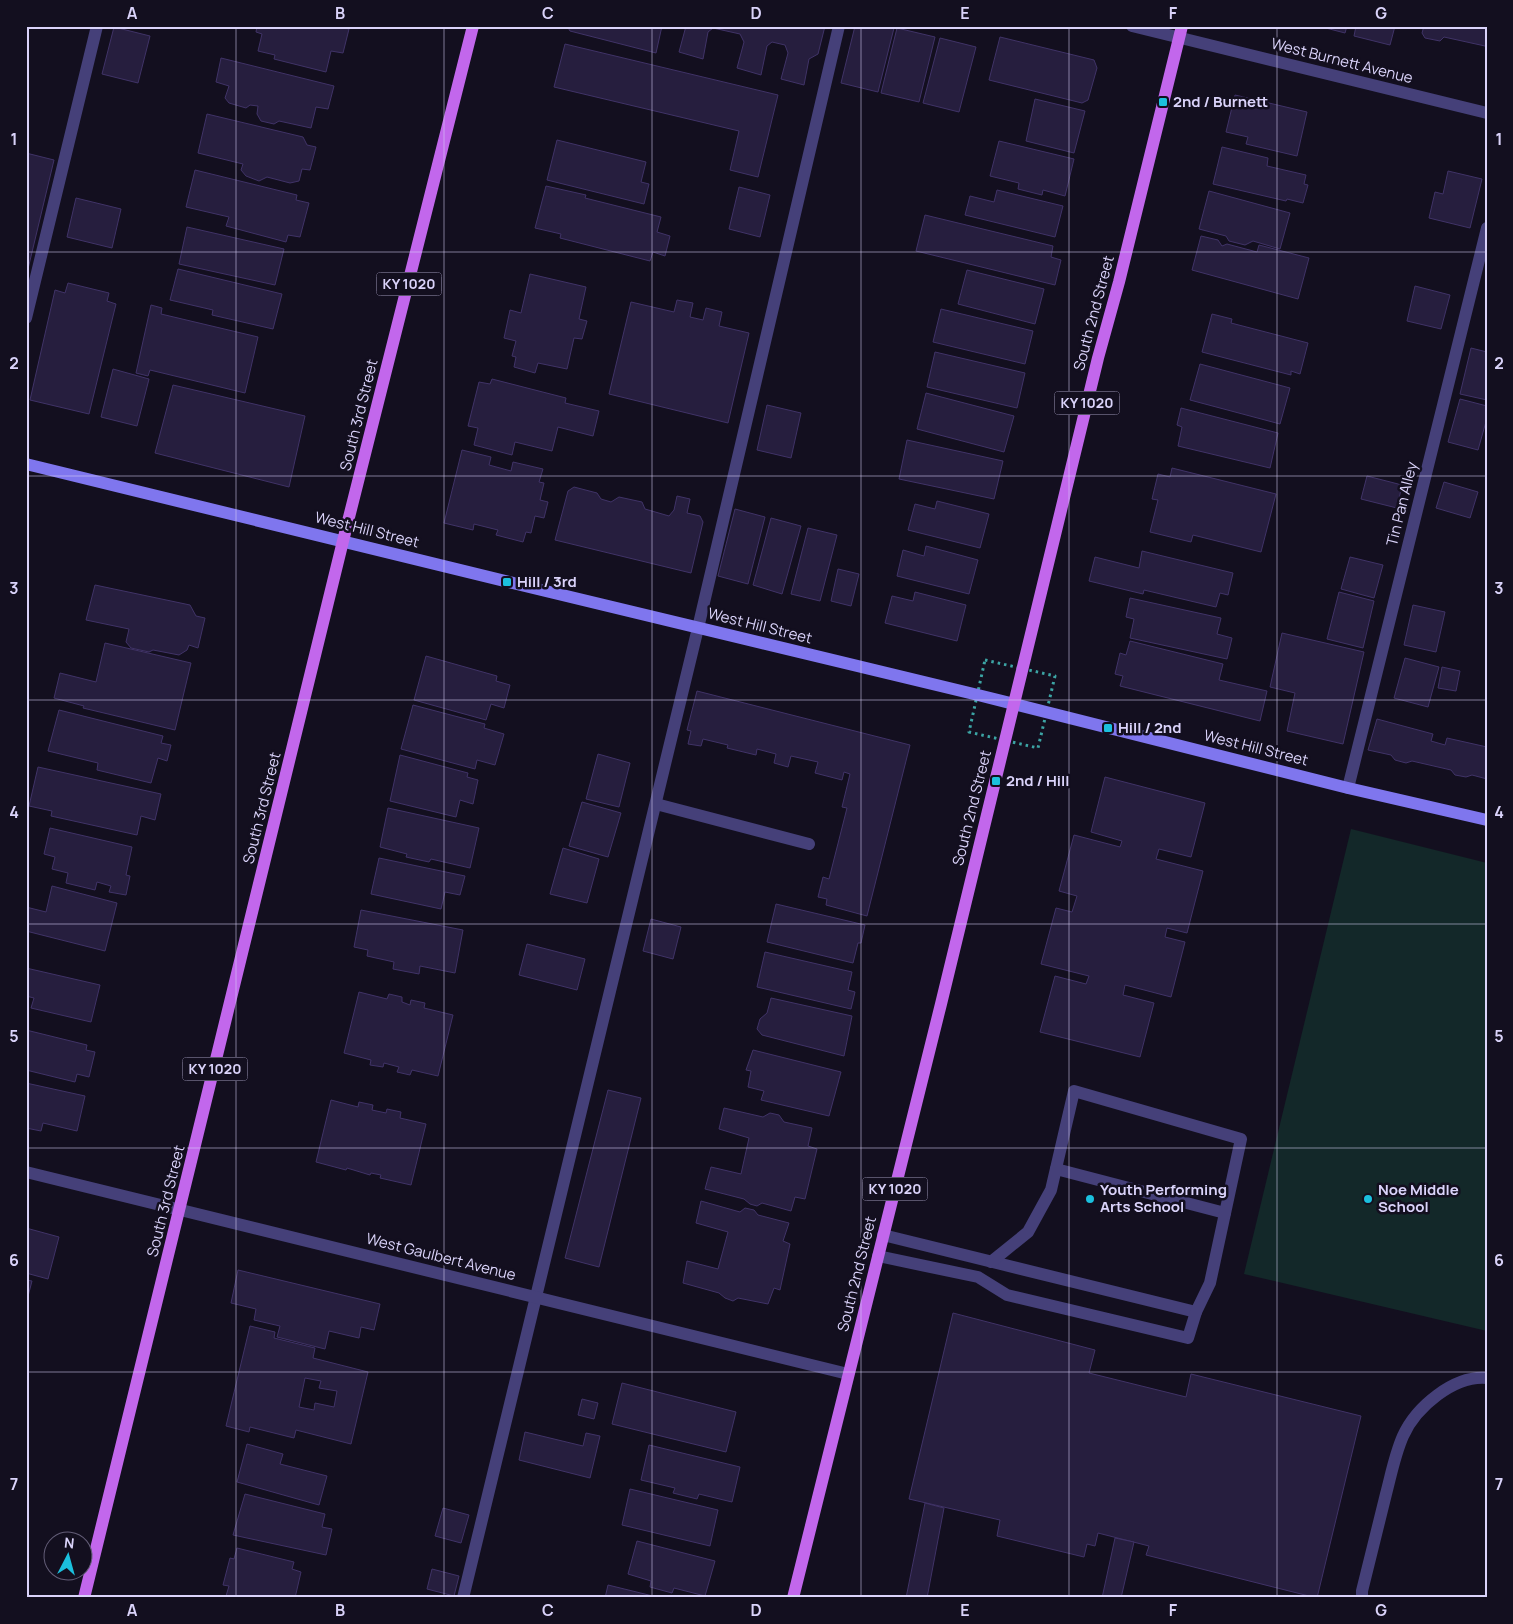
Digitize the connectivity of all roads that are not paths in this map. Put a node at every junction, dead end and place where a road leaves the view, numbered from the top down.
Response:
1 (97, 26) edge
2 (473, 26) edge
3 (839, 26) edge
4 (1132, 26) edge
5 (1180, 32) edge
6 (1487, 113) edge
7 (1487, 228) edge
8 (26, 318) edge
9 (26, 464) edge
10 (343, 541) junction
11 (698, 628) junction
12 (1014, 704) junction
13 (1348, 788) junction
14 (656, 804) junction
15 (1487, 820) edge
16 (809, 844) dead end
17 (1056, 1169) junction
18 (26, 1172) edge
19 (180, 1210) junction
20 (1225, 1213) junction
21 (883, 1235) junction
22 (878, 1256) junction
23 (991, 1262) junction
24 (536, 1297) junction
25 (1196, 1312) junction
26 (848, 1374) junction
27 (1487, 1378) edge
28 (84, 1598) edge
29 (463, 1598) edge
30 (793, 1598) edge
31 (1362, 1598) edge

1 - 8 street
2 - 10 main road, South 3rd Street / KY 1020
3 - 11 street
4 - 5 street, West Burnett Avenue
5 - 6 street, West Burnett Avenue
5 - 12 main road, South 2nd Street / KY 1020
7 - 13 street, Tin Pan Alley
9 - 10 street, West Hill Street
10 - 11 street, West Hill Street
10 - 19 main road, South 3rd Street / KY 1020
11 - 12 street, West Hill Street
11 - 14 street
12 - 13 street, West Hill Street
12 - 21 main road, South 2nd Street / KY 1020
13 - 15 street, West Hill Street
14 - 16 street
14 - 24 street
17 - 20 street
17 - 20 street
17 - 23 street
18 - 19 street, West Gaulbert Avenue
19 - 24 street, West Gaulbert Avenue
19 - 28 main road, South 3rd Street / KY 1020
20 - 25 street
21 - 22 main road, South 2nd Street / KY 1020
21 - 23 street
22 - 25 street
22 - 26 main road, South 2nd Street / KY 1020
23 - 25 street
24 - 26 street, West Gaulbert Avenue
24 - 29 street
26 - 30 main road, South 2nd Street / KY 1020
27 - 31 street

